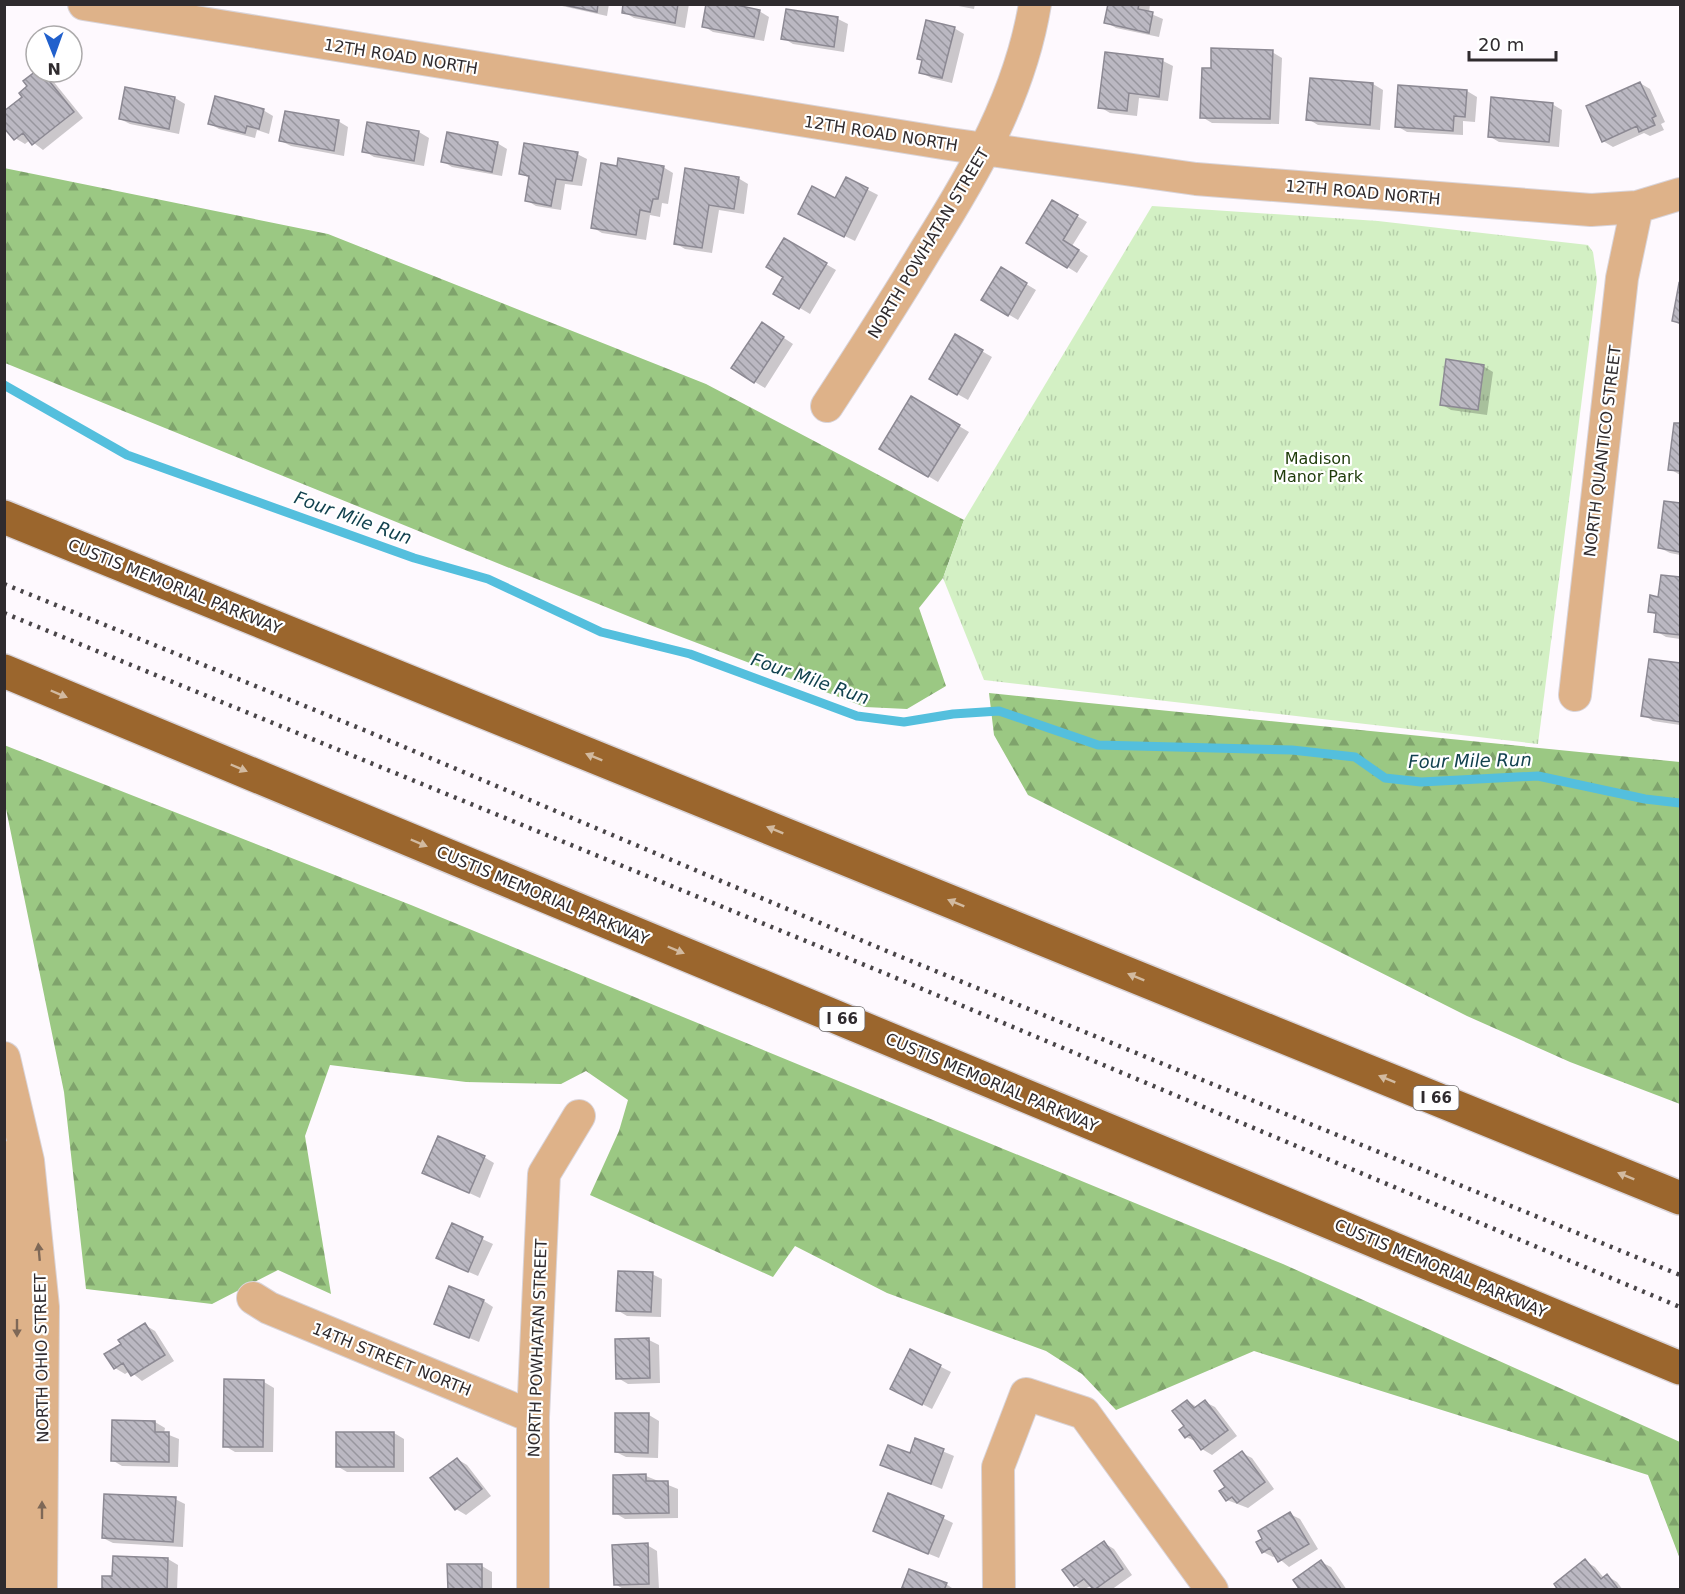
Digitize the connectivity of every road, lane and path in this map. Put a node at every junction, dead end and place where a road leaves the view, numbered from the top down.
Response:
1 (84, 4) edge
2 (1035, 4) edge
3 (986, 149) junction
4 (1680, 194) edge
5 (1637, 207) junction
6 (827, 406) dead end
7 (4, 517) edge
8 (4, 671) edge
9 (1575, 695) dead end
10 (4, 1058) edge
11 (579, 1116) dead end
12 (11, 1162) edge
13 (1680, 1198) edge
14 (253, 1298) dead end
15 (1680, 1368) edge
16 (533, 1417) junction
17 (28, 1557) junction
18 (15, 1590) edge
19 (41, 1590) edge
20 (533, 1590) edge
21 (999, 1590) edge
22 (1212, 1590) edge

1 - 3 street, 12TH ROAD NORTH
2 - 3 street, NORTH POWHATAN STREET
3 - 5 street, 12TH ROAD NORTH
3 - 6 street, NORTH POWHATAN STREET
4 - 5 street, 12TH ROAD NORTH
5 - 9 street, NORTH QUANTICO STREET
13 -> 7 highway, CUSTIS MEMORIAL PARKWAY / I 66
8 -> 15 highway, CUSTIS MEMORIAL PARKWAY / I 66
10 - 12 street, NORTH OHIO STREET
11 - 16 street, NORTH POWHATAN STREET
12 - 17 street, NORTH OHIO STREET
14 - 16 street, 14TH STREET NORTH
16 - 20 street, NORTH POWHATAN STREET
17 - 18 street, NORTH OHIO STREET
17 - 19 street, NORTH OHIO STREET
21 - 22 street

